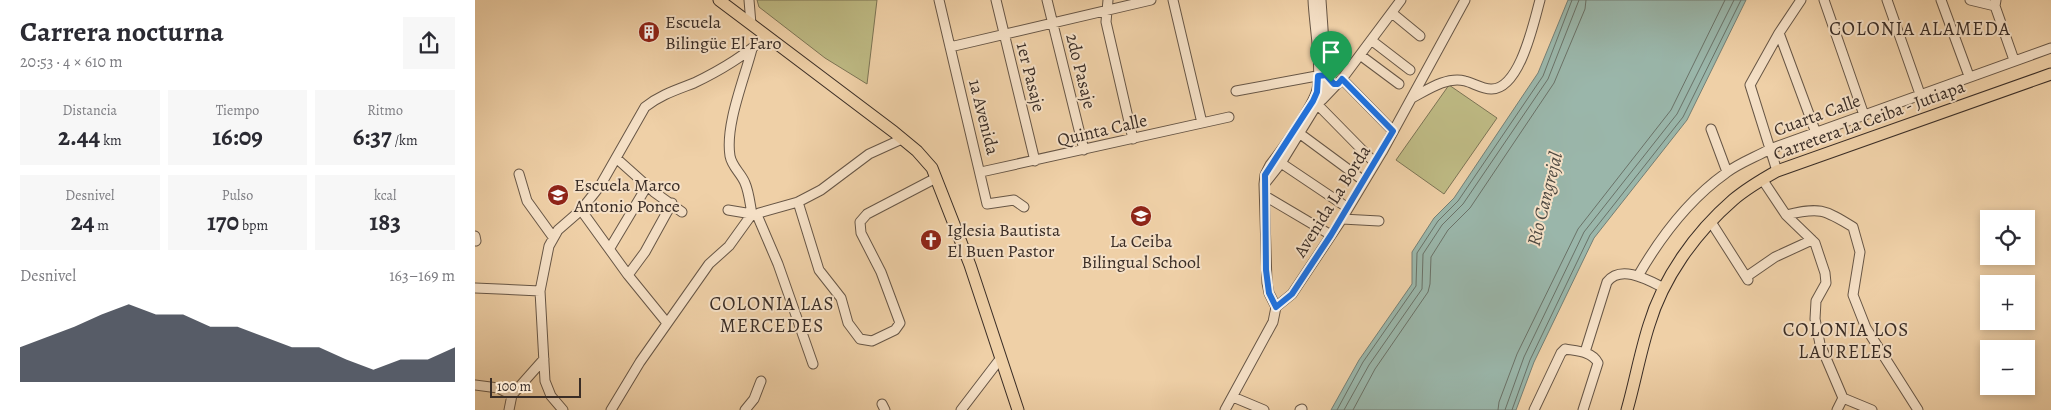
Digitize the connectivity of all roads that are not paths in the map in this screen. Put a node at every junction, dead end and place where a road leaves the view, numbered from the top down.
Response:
1 (719, 0) edge
2 (749, 0) edge
3 (939, 0) edge
4 (996, 0) edge
5 (1047, 0) edge
6 (1108, 0) edge
7 (1151, 0) edge
8 (1173, 0) edge
9 (1313, 0) edge
10 (1321, 0) edge
11 (1401, 0) edge
12 (1465, 0) edge
13 (1539, 0) edge
14 (1801, 0) edge
15 (1824, 0) edge
16 (1887, 0) edge
17 (1941, 0) edge
18 (1970, 0) edge
19 (1996, 3) edge
20 (1107, 11) junction
21 (1392, 13) junction
22 (1053, 23) junction
23 (751, 24) junction
24 (1779, 33) junction
25 (1004, 34) junction
26 (766, 36) junction
27 (1421, 36) dead end
28 (1371, 40) junction
29 (950, 47) junction
30 (2051, 48) edge
31 (752, 49) junction
32 (1360, 55) junction
33 (2014, 60) junction
34 (1410, 70) dead end
35 (2051, 74) edge
36 (1322, 76) junction
37 (1969, 76) junction
38 (1340, 82) junction
39 (1399, 84) dead end
40 (1236, 91) dead end
41 (1920, 94) junction
42 (1411, 98) junction
43 (1315, 102) junction
44 (1864, 115) junction
45 (1229, 117) dead end
46 (1202, 123) junction
47 (1711, 129) dead end
48 (1393, 131) junction
49 (1299, 133) junction
50 (1815, 133) junction
51 (902, 139) junction
52 (1133, 139) junction
53 (1286, 148) junction
54 (1771, 149) junction
55 (1084, 150) junction
56 (616, 158) junction
57 (1035, 162) junction
58 (1281, 163) junction
59 (1375, 163) junction
60 (1777, 170) junction
61 (981, 172) junction
62 (1727, 172) junction
63 (519, 174) dead end
64 (936, 178) junction
65 (1762, 179) junction
66 (1364, 182) junction
67 (1264, 184) junction
68 (647, 186) junction
69 (1265, 196) junction
70 (798, 202) junction
71 (672, 203) junction
72 (1024, 207) dead end
73 (1348, 208) junction
74 (581, 210) junction
75 (728, 210) dead end
76 (682, 212) dead end
77 (752, 214) junction
78 (1786, 215) junction
79 (1342, 219) junction
80 (1379, 221) dead end
81 (1711, 222) junction
82 (1331, 235) junction
83 (553, 237) junction
84 (1812, 240) junction
85 (610, 248) junction
86 (628, 275) junction
87 (1638, 276) junction
88 (475, 288) edge
89 (1663, 288) junction
90 (539, 291) junction
91 (1276, 307) junction
92 (667, 323) junction
93 (1585, 352) junction
94 (544, 359) junction
95 (1000, 360) junction
96 (813, 364) dead end
97 (761, 381) dead end
98 (475, 385) edge
99 (513, 395) junction
100 (1233, 397) junction
101 (1843, 398) junction
102 (509, 410) edge
103 (563, 410) edge
104 (611, 410) edge
105 (745, 410) edge
106 (961, 410) edge
107 (1018, 410) edge
108 (1225, 410) edge
109 (1264, 410) edge
110 (1534, 410) edge
111 (1583, 410) edge
112 (1627, 410) edge
113 (1837, 410) edge
114 (1872, 410) edge
115 (1917, 410) edge

1 - 23 main road
2 - 23 street
3 - 29 street, 1a Avenida
4 - 25 street, 1er Pasaje
5 - 22 street, 2do Pasaje
6 - 20 street
7 - 20 street
8 - 46 street
9 - 36 street
10 - 36 street
11 - 21 street
12 - 42 street, Avenida La Borda
13 - 42 street
14 - 24 street
15 - 44 street
16 - 41 street
17 - 37 street
18 - 19 street
19 - 33 street
20 - 22 street
20 - 52 street
21 - 27 street
21 - 28 street
22 - 25 street
22 - 55 street, 2do Pasaje
23 - 26 main road
24 - 50 street
24 - 54 street
25 - 29 street
25 - 57 street, 1er Pasaje
26 - 31 street
26 - 51 main road
28 - 32 street
28 - 34 street
29 - 61 street, 1a Avenida
30 - 33 street, Cuarta Calle
31 - 56 street
31 - 77 street
32 - 38 street
32 - 39 street
33 - 37 street, Cuarta Calle
35 - 60 main road, Carretera La Ceiba - Jutiapa
36 - 38 street
36 - 40 street
36 - 43 street
37 - 41 street, Cuarta Calle
38 - 43 street
38 - 48 street
41 - 44 street, Cuarta Calle
42 - 48 street, Avenida La Borda
43 - 49 street
43 - 53 street
43 - 59 street
44 - 50 street, Cuarta Calle
45 - 46 street, Quinta Calle
46 - 52 street, Quinta Calle
47 - 62 street
48 - 59 street, Avenida La Borda
49 - 53 street
49 - 66 street
50 - 54 street, Cuarta Calle
51 - 64 main road
51 - 70 street
52 - 55 street, Quinta Calle
53 - 58 street
53 - 67 street
54 - 60 street
54 - 62 street, Cuarta Calle
55 - 57 street, Quinta Calle
56 - 68 street
56 - 74 street
57 - 61 street, Quinta Calle
58 - 67 street
58 - 73 street
59 - 66 street, Avenida La Borda
60 - 65 main road, Carretera La Ceiba - Jutiapa
61 - 72 street, 1a Avenida
62 - 87 street, Cuarta Calle
63 - 83 street
64 - 70 street
64 - 95 main road
65 - 78 street
65 - 81 main road, Carretera La Ceiba - Jutiapa
66 - 73 street, Avenida La Borda
67 - 69 street
68 - 71 street
68 - 85 street
69 - 82 street
69 - 91 street
70 - 96 street
71 - 76 street
71 - 86 street
73 - 79 street, Avenida La Borda
74 - 83 street
74 - 85 street
75 - 77 street
77 - 92 street
78 - 84 street
78 - 115 street
79 - 80 street
79 - 82 street, Avenida La Borda
81 - 84 street
81 - 89 main road, Carretera La Ceiba - Jutiapa
82 - 91 street, Avenida La Borda
83 - 90 street
84 - 101 street
85 - 86 street
86 - 92 street
87 - 89 street
87 - 93 street
88 - 90 street
89 - 112 main road, Carretera La Ceiba - Jutiapa
90 - 94 street
91 - 100 street
92 - 104 street
93 - 110 street
93 - 111 street
94 - 99 street
94 - 103 street
95 - 106 street
95 - 107 main road
97 - 105 street
98 - 99 street
99 - 102 street
100 - 108 street
100 - 109 street
101 - 113 street
101 - 114 street

